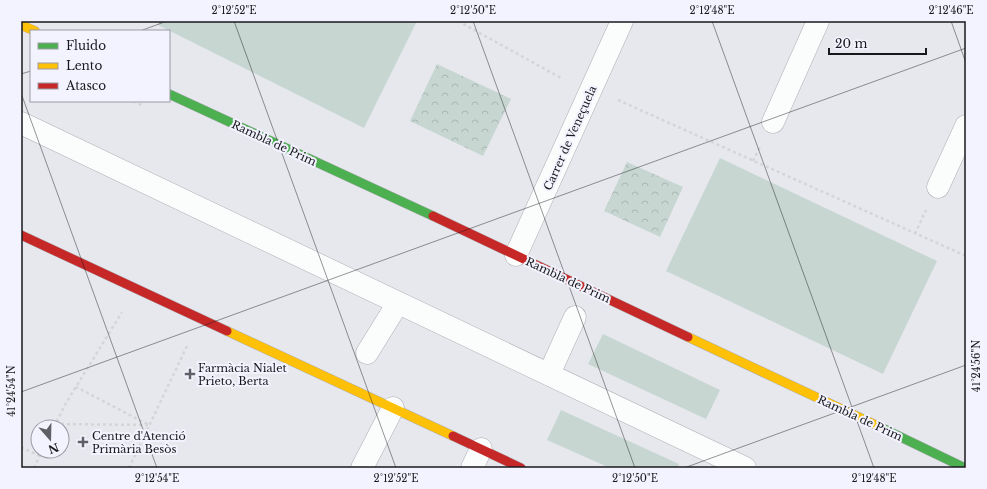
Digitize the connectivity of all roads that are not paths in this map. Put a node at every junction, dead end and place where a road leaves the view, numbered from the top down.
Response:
1 (622, 21) edge
2 (818, 21) edge
3 (21, 24) edge
4 (33, 30) edge
5 (170, 94) edge
6 (773, 122) dead end
7 (21, 123) edge
8 (966, 126) edge
9 (938, 187) dead end
10 (21, 235) edge
11 (516, 255) junction
12 (398, 302) junction
13 (575, 317) dead end
14 (367, 353) dead end
15 (549, 374) junction
16 (393, 408) junction
17 (477, 459) edge
18 (362, 468) edge
19 (521, 468) edge
20 (745, 468) edge
21 (965, 468) edge

1 - 11 street, Carrer de Veneçuela
2 - 6 street
3 - 4 main road
5 - 11 main road, Rambla de Prim
7 - 12 street
8 - 9 street
10 - 16 main road
11 - 21 main road, Rambla de Prim
12 - 14 street
12 - 15 street
13 - 15 street
15 - 20 street
16 - 17 main road
16 - 18 street
17 - 19 main road

